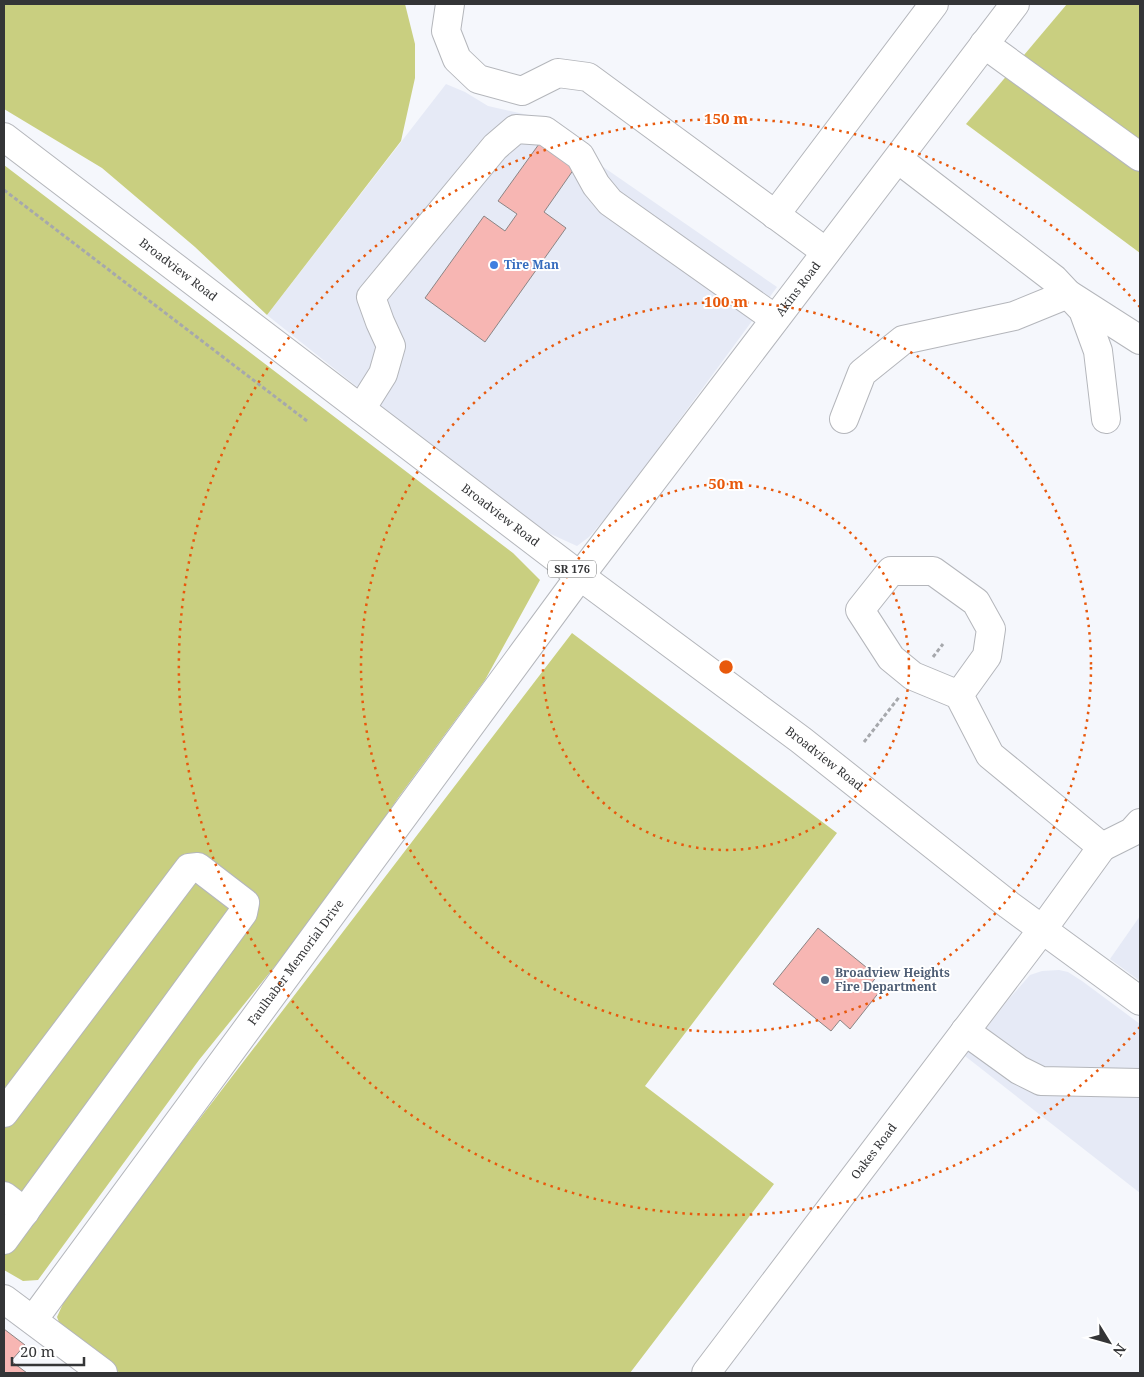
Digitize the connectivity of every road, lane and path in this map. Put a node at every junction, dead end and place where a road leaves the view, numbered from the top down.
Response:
1 (450, 4) edge
2 (934, 4) edge
3 (1015, 4) edge
4 (984, 44) junction
5 (4, 136) edge
6 (1140, 157) edge
7 (898, 159) junction
8 (4, 190) edge
9 (776, 215) junction
10 (826, 252) junction
11 (1068, 294) junction
12 (775, 320) junction
13 (1140, 340) edge
14 (361, 409) junction
15 (844, 419) dead end
16 (1106, 419) dead end
17 (306, 421) dead end
18 (580, 576) junction
19 (959, 695) junction
20 (1140, 823) edge
21 (1102, 847) junction
22 (1042, 930) junction
23 (1140, 1001) edge
24 (965, 1031) junction
25 (1140, 1083) edge
26 (4, 1113) edge
27 (14, 1204) edge
28 (4, 1240) edge
29 (4, 1299) edge
30 (33, 1320) junction
31 (103, 1373) edge
32 (706, 1373) edge

1 - 9 street
2 - 9 street
3 - 4 street, Akins Road
4 - 6 street
4 - 7 street, Akins Road
5 - 14 street, Broadview Road / SR 176
7 - 10 street, Akins Road
7 - 11 street
8 - 17 path
9 - 10 street
10 - 12 street, Akins Road
11 - 13 street
11 - 15 street
11 - 16 street
12 - 14 street
12 - 18 street, Akins Road
14 - 18 street, Broadview Road / SR 176
18 - 22 street, Broadview Road / SR 176
18 - 30 street, Faulhaber Memorial Drive
19 - 19 street
19 - 21 street
20 - 21 street
21 - 22 street, Oakes Road
22 - 23 street, Broadview Road / SR 176
22 - 24 street, Oakes Road
24 - 25 street
24 - 32 street, Oakes Road
26 - 27 street
27 - 28 street
29 - 30 street
30 - 31 street

